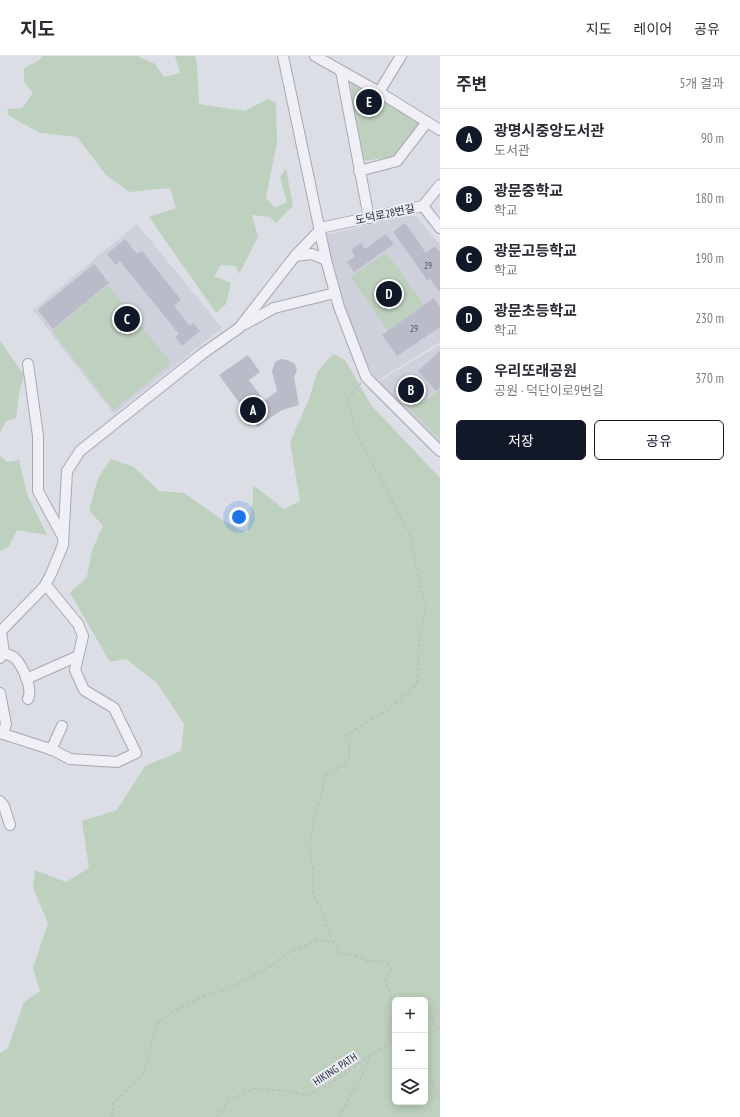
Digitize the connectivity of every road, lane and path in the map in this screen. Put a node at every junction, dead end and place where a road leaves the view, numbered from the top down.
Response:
1 (283, 56) edge
2 (315, 56) edge
3 (401, 56) edge
4 (341, 70) junction
5 (379, 92) junction
6 (427, 122) junction
7 (440, 130) edge
8 (359, 171) junction
9 (440, 185) edge
10 (423, 206) junction
11 (369, 218) junction
12 (440, 228) edge
13 (320, 229) junction
14 (295, 256) junction
15 (326, 260) junction
16 (335, 293) junction
17 (239, 328) junction
18 (28, 364) dead end
19 (366, 377) junction
20 (440, 451) edge
21 (63, 537) junction
22 (46, 585) junction
23 (0, 631) edge
24 (2, 655) edge
25 (78, 656) junction
26 (26, 679) junction
27 (0, 693) edge
28 (28, 699) dead end
29 (62, 726) dead end
30 (2, 734) edge
31 (51, 750) junction
32 (0, 801) edge
33 (10, 825) dead end
34 (335, 943) junction
35 (392, 998) edge
36 (440, 1011) edge
37 (430, 1016) joint
38 (392, 1017) edge
39 (440, 1030) edge
40 (390, 1042) joint
41 (370, 1056) junction
42 (428, 1079) edge
43 (440, 1098) edge
44 (112, 1117) edge
45 (217, 1117) edge
46 (339, 1117) edge

1 - 13 street
2 - 4 street
3 - 5 street
4 - 5 street
4 - 8 street
5 - 6 street
6 - 7 street
6 - 8 street
8 - 11 street
9 - 10 street, 도덕로28번길
10 - 11 street, 도덕로28번길
10 - 12 street
11 - 13 street, 도덕로28번길
13 - 14 street
13 - 15 street
14 - 15 street
14 - 17 street
15 - 16 street
16 - 17 street
16 - 19 street
17 - 21 street
18 - 21 street
19 - 20 street
19 - 34 path
21 - 22 street
22 - 23 street
22 - 25 street
23 - 24 street
24 - 26 street
25 - 26 street
25 - 31 street
26 - 28 street
27 - 30 street
29 - 31 street
30 - 31 street
32 - 33 street
34 - 35 path
34 - 44 path
36 - 37 path
37 - 39 path
38 - 40 path
40 - 41 path, HIKING PATH
41 - 45 path, HIKING PATH
41 - 46 path
42 - 43 path

